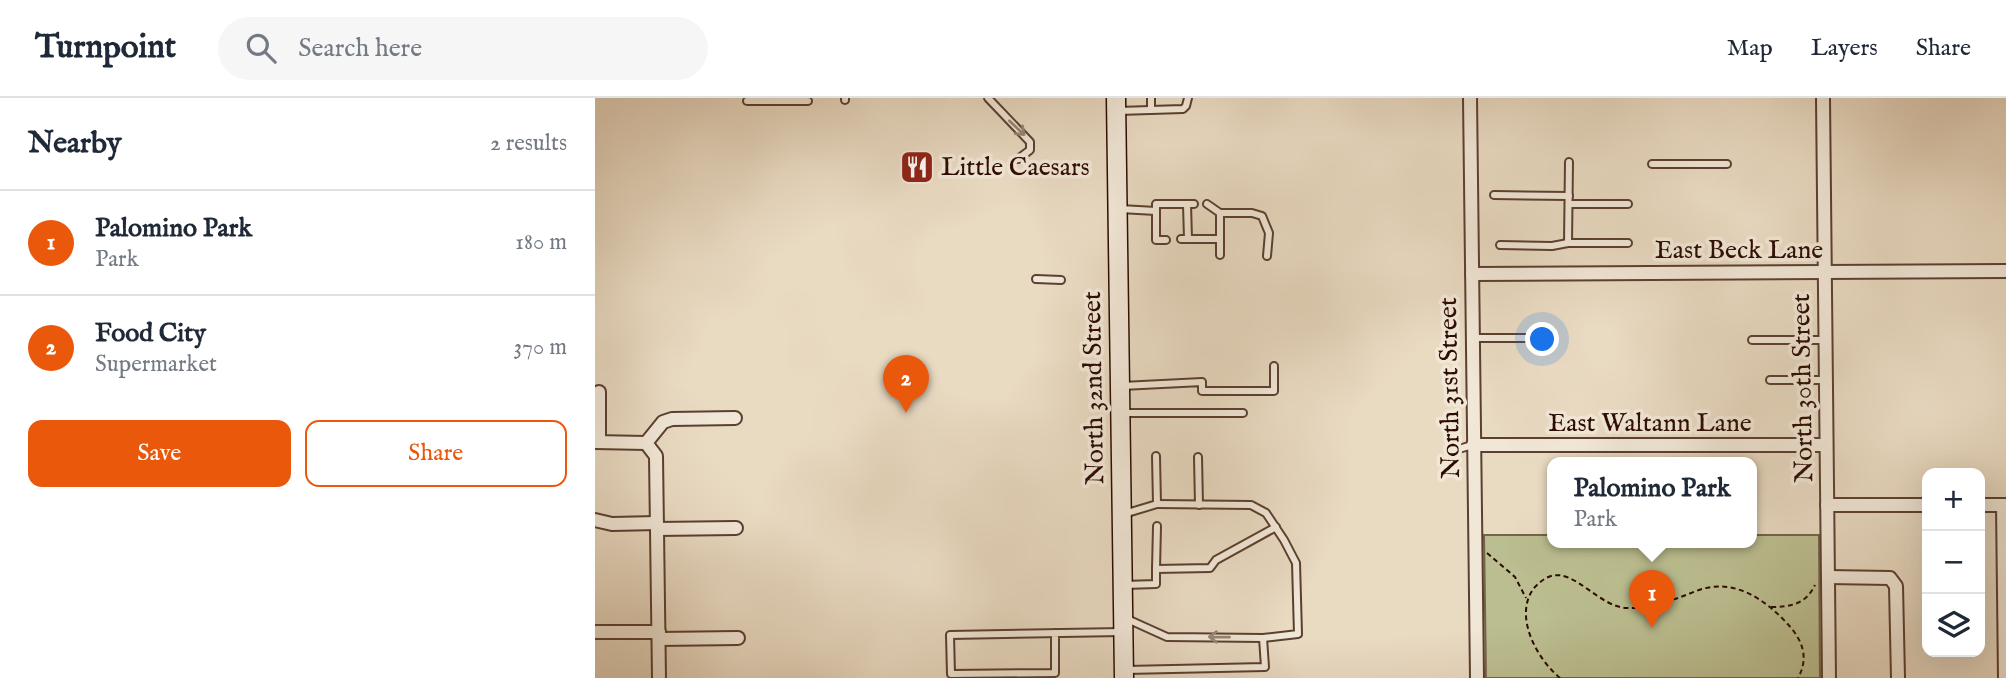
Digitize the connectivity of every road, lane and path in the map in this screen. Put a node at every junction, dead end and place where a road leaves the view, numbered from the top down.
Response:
1 (988, 98) edge
2 (1151, 98) edge
3 (1188, 98) edge
4 (1470, 98) edge
5 (1823, 98) edge
6 (770, 99) edge
7 (747, 101) dead end
8 (808, 101) dead end
9 (1116, 105) edge
10 (1151, 110) junction
11 (1019, 159) dead end
12 (1569, 162) dead end
13 (1652, 164) dead end
14 (1727, 164) dead end
15 (1494, 195) dead end
16 (1569, 200) junction
17 (1207, 204) dead end
18 (1628, 204) dead end
19 (1118, 209) junction
20 (1156, 211) junction
21 (1220, 213) junction
22 (1220, 239) junction
23 (1166, 240) dead end
24 (1568, 243) junction
25 (1628, 243) dead end
26 (1500, 245) dead end
27 (1220, 255) dead end
28 (1267, 256) dead end
29 (2006, 271) edge
30 (1824, 272) junction
31 (1472, 274) junction
32 (1036, 279) dead end
33 (1061, 280) dead end
34 (1472, 338) junction
35 (1542, 338) dead end
36 (1752, 340) dead end
37 (1825, 340) junction
38 (1274, 366) dead end
39 (1770, 380) dead end
40 (1825, 380) junction
41 (1120, 386) junction
42 (599, 392) dead end
43 (1120, 413) junction
44 (1243, 413) dead end
45 (735, 418) dead end
46 (597, 442) edge
47 (646, 443) junction
48 (1473, 445) junction
49 (1826, 445) junction
50 (1451, 451) dead end
51 (1156, 456) dead end
52 (1198, 457) dead end
53 (1157, 504) junction
54 (1199, 505) junction
55 (1827, 505) junction
56 (1922, 505) edge
57 (1985, 505) edge
58 (2004, 505) edge
59 (1122, 514) junction
60 (595, 520) edge
61 (657, 526) junction
62 (1157, 526) dead end
63 (1276, 527) junction
64 (736, 528) dead end
65 (1486, 552) dead end
66 (1156, 569) junction
67 (1823, 579) junction
68 (1123, 585) junction
69 (1527, 600) junction
70 (1770, 607) junction
71 (1123, 625) junction
72 (595, 632) edge
73 (1055, 633) junction
74 (659, 636) junction
75 (738, 638) dead end
76 (1263, 638) junction
77 (1124, 674) edge
78 (659, 678) edge
79 (1477, 678) edge
80 (1560, 678) edge
81 (1798, 678) edge
82 (1829, 678) edge
83 (1898, 678) edge
84 (2005, 678) edge

1 -> 11 lane
2 - 10 lane
3 - 10 lane
4 - 31 street, North 31st Street
5 - 30 street, North 30th Street
6 - 7 lane
6 - 8 lane
9 - 10 lane
9 - 19 main road, North 32nd Street
12 - 16 lane
13 - 14 lane
15 - 16 lane
16 - 18 lane
16 - 24 lane
17 - 21 lane
19 - 20 lane
19 - 41 main road, North 32nd Street
20 - 22 lane
20 - 23 lane
21 - 22 lane
21 - 28 lane
22 - 27 lane
24 - 25 lane
24 - 26 lane
29 - 30 street, East Beck Lane
30 - 31 street, East Beck Lane
30 - 37 street, North 30th Street
31 - 34 street, North 31st Street
32 - 33 lane
34 - 35 lane
34 - 48 street, North 31st Street
36 - 37 lane
37 - 40 street, North 30th Street
38 - 41 lane
39 - 40 lane
40 - 49 street, North 30th Street
41 - 43 main road, North 32nd Street
42 - 46 street
43 - 44 lane
43 - 59 main road, North 32nd Street
45 - 47 street
46 - 47 street
47 - 61 street
48 - 49 street, East Waltann Lane
48 - 50 lane
48 - 79 street, North 31st Street
49 - 55 street, North 30th Street
51 - 53 lane
52 - 54 lane
53 - 54 lane
53 - 59 lane
54 - 63 lane
55 - 56 street
55 - 67 street, North 30th Street
57 - 58 street
58 - 84 street
59 - 68 main road, North 32nd Street
60 - 61 street
61 - 64 street
61 - 74 street
62 - 66 lane
63 - 66 lane
63 - 76 lane
65 - 69 path
66 - 68 lane
67 - 70 path
67 - 82 street, North 30th Street
67 - 83 street
68 - 71 main road, North 32nd Street
69 - 70 path
69 - 80 path
70 - 81 path
71 - 73 lane
76 -> 71 lane
71 - 77 main road, North 32nd Street
72 - 74 street
73 - 73 lane
74 - 75 street
74 - 78 street
76 - 77 lane

